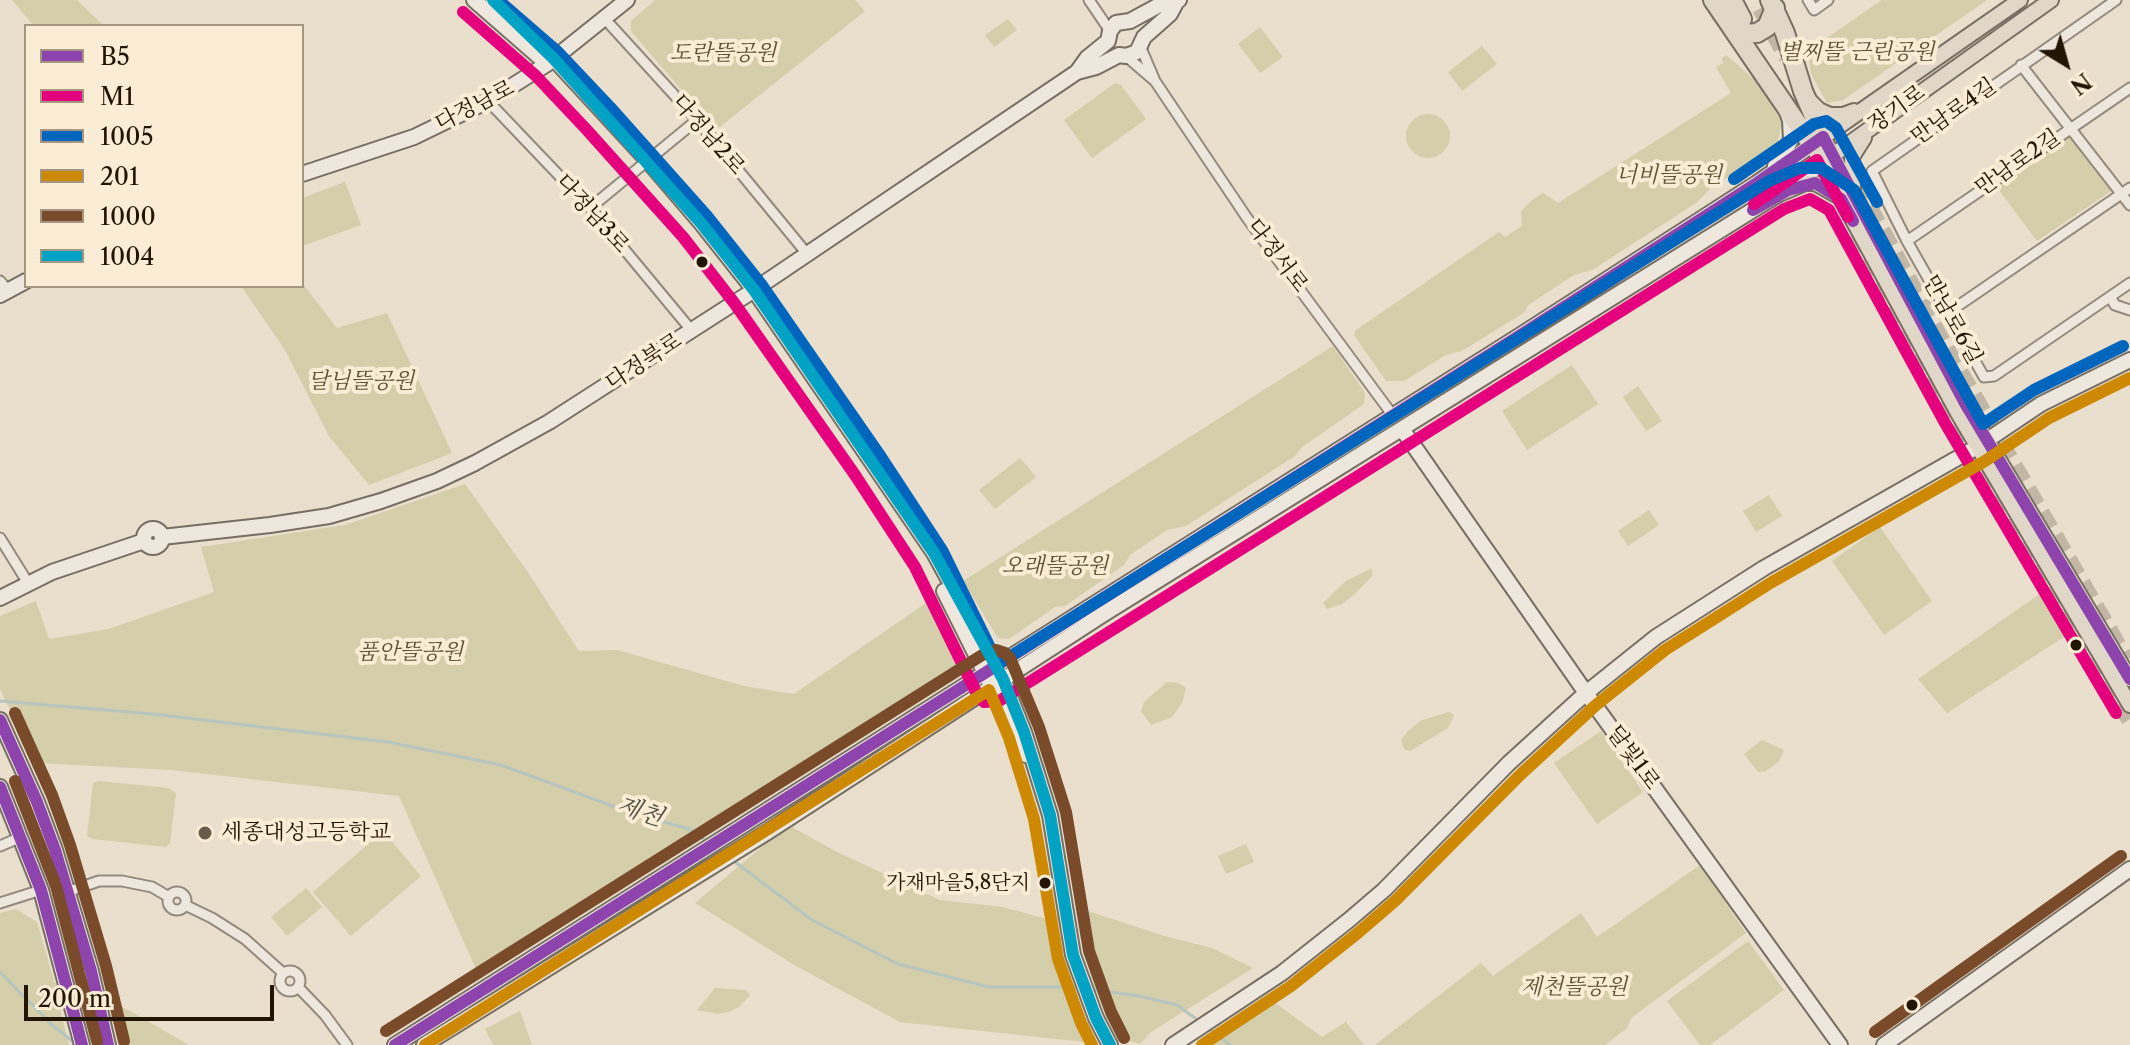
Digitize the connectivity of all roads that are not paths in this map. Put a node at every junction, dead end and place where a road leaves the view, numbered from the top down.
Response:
1 (474, 0) edge
2 (493, 0) edge
3 (627, 0) edge
4 (1713, 0) edge
5 (1732, 0) edge
6 (1808, 0) edge
7 (1828, 0) edge
8 (2020, 0) edge
9 (2051, 0) edge
10 (2116, 0) edge
11 (1090, 1) edge
12 (1178, 1) edge
13 (1766, 4) edge
14 (605, 19) junction
15 (1737, 24) junction
16 (1117, 28) junction
17 (1142, 43) junction
18 (1123, 56) junction
19 (550, 61) junction
20 (2021, 65) junction
21 (1077, 72) junction
22 (1155, 81) junction
23 (2130, 88) edge
24 (1803, 91) junction
25 (1782, 100) junction
26 (488, 101) junction
27 (1876, 102) junction
28 (1884, 118) junction
29 (697, 120) junction
30 (2070, 127) junction
31 (1818, 141) junction
32 (1828, 160) junction
33 (645, 164) junction
34 (1872, 171) joint
35 (304, 173) edge
36 (1757, 183) junction
37 (2126, 191) edge
38 (1777, 195) junction
39 (1848, 196) junction
40 (2130, 205) edge
41 (590, 208) junction
42 (1907, 241) junction
43 (808, 255) junction
44 (24, 282) edge
45 (2130, 283) edge
46 (3, 289) edge
47 (751, 292) junction
48 (2110, 297) junction
49 (2130, 310) edge
50 (1949, 312) junction
51 (692, 331) junction
52 (2130, 360) edge
53 (1392, 415) junction
54 (1402, 429) junction
55 (1982, 444) junction
56 (0, 538) edge
57 (28, 583) junction
58 (0, 598) edge
59 (993, 676) junction
60 (2130, 679) edge
61 (1586, 693) junction
62 (2130, 705) edge
63 (3, 725) edge
64 (0, 787) edge
65 (21, 837) junction
66 (0, 846) edge
67 (2130, 869) edge
68 (67, 892) junction
69 (34, 893) junction
70 (0, 903) edge
71 (283, 973) junction
72 (298, 987) junction
73 (1174, 1044) edge
74 (82, 1045) edge
75 (108, 1045) edge
76 (347, 1045) edge
77 (395, 1045) edge
78 (424, 1045) edge
79 (1110, 1045) edge
80 (1840, 1045) edge
81 (1884, 1045) edge

1 - 19 street
2 - 19 street
3 - 14 street, 다정남로
4 - 15 highway
5 - 15 highway
6 - 7 street
8 - 27 main road, 장기로
9 - 28 main road, 장기로
10 - 20 street, 만남로4길
11 - 16 street
12 - 16 street
12 - 17 street
13 - 15 highway
13 - 24 highway
14 - 19 street, 다정남로
14 - 29 street, 다정남2로
15 - 25 highway
16 - 17 street
16 - 18 street
16 - 21 street
17 - 18 street
17 - 22 street
18 - 21 street
18 - 22 street
19 - 26 street, 다정남로
19 - 33 street
20 - 30 street
20 - 34 street, 만남로4길
21 - 43 street, 다정북로
22 - 53 street, 다정서로
23 - 30 street, 만남로2길
24 - 27 main road
24 - 31 highway
25 - 31 highway
25 - 36 street
26 - 35 street, 다정남로
26 - 41 street, 다정남3로
27 - 31 main road, 장기로
28 - 32 main road, 장기로
28 - 39 main road
29 - 33 street
29 - 43 street, 다정남2로
30 - 37 street
30 - 42 street, 만남로2길
31 - 32 main road
31 - 36 street
32 - 38 street
32 - 39 main road
33 - 41 street
33 - 47 street
34 - 42 street, 만남로6길
36 - 53 street
37 - 40 street
37 - 50 street
38 - 39 main road
38 - 54 street
39 - 55 main road
41 - 51 street, 다정남3로
42 - 50 street, 만남로6길
43 - 47 street, 다정북로
44 - 46 street
45 - 48 street, 만남로6길
47 - 51 street, 다정북로
47 - 59 street
48 - 49 street
48 - 50 street, 만남로6길
51 - 57 street, 다정북로
52 - 55 street
53 - 54 street, 다정서로
53 - 59 street
54 - 59 street
54 - 61 street, 달빛1로
55 - 60 main road
55 - 61 street
55 - 62 main road
56 - 57 street
57 - 58 street
59 - 77 street
59 - 78 street
59 - 79 street
61 - 73 street
61 - 80 street, 달빛1로
63 - 68 street
64 - 65 street
65 - 66 street
65 - 69 street
67 - 81 street
68 - 71 street
68 - 75 street
69 - 70 street
69 - 74 street
71 - 72 street
71 - 72 street
72 - 76 street

